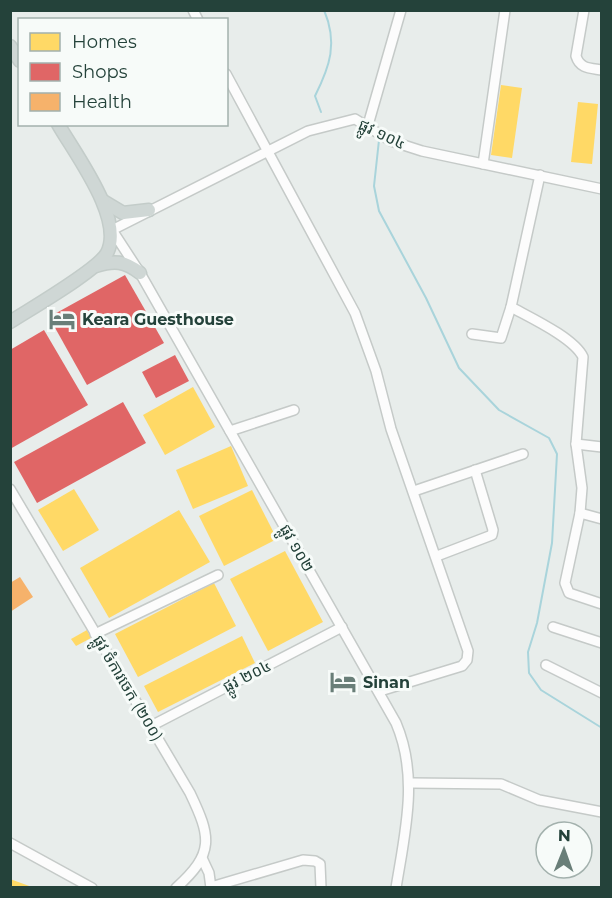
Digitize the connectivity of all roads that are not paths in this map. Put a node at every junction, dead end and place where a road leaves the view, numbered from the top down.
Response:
1 (401, 10) edge
2 (505, 10) edge
3 (584, 10) edge
4 (602, 70) edge
5 (228, 78) edge
6 (368, 125) junction
7 (59, 126) edge
8 (267, 151) junction
9 (483, 164) junction
10 (540, 175) junction
11 (602, 189) edge
12 (101, 199) junction
13 (149, 210) junction
14 (112, 230) junction
15 (93, 267) junction
16 (140, 273) junction
17 (511, 307) junction
18 (10, 322) edge
19 (472, 334) dead end
20 (294, 410) dead end
21 (230, 431) junction
22 (576, 444) junction
23 (602, 447) edge
24 (523, 454) dead end
25 (475, 470) junction
26 (10, 489) edge
27 (414, 491) junction
28 (580, 513) junction
29 (602, 519) edge
30 (437, 556) junction
31 (218, 575) dead end
32 (602, 604) edge
33 (342, 627) junction
34 (553, 627) dead end
35 (95, 634) junction
36 (602, 643) edge
37 (546, 665) dead end
38 (380, 691) junction
39 (602, 693) edge
40 (151, 726) junction
41 (411, 783) junction
42 (602, 812) edge
43 (10, 843) edge
44 (202, 858) junction
45 (211, 887) edge
46 (92, 888) edge
47 (176, 888) edge
48 (321, 888) edge
49 (396, 888) edge

1 - 6 street
2 - 9 street
3 - 4 street
5 - 8 street
6 - 8 street, ផ្លូវ ១០៤
6 - 9 street, ផ្លូវ ១០៤
7 - 12 main road
8 - 13 street, ផ្លូវ ១០៤
8 - 27 street
9 - 10 street, ផ្លូវ ១០៤
10 - 11 street, ផ្លូវ ១០៤
10 - 17 street
12 - 13 main road
12 - 14 main road
13 - 14 street, ផ្លូវ ១០៤
14 - 15 main road
14 - 16 street, ផ្លូវ ១០២
15 - 16 main road
15 - 18 main road
16 - 21 street, ផ្លូវ ១០២
17 - 19 street
17 - 22 street
20 - 21 street
21 - 33 street, ផ្លូវ ១០២
22 - 23 street
22 - 28 street
24 - 25 street
25 - 27 street
25 - 30 street
26 - 35 street, ផ្លូវ ចំការចេក (២០០)
27 - 30 street
28 - 29 street
28 - 32 street
30 - 38 street
31 - 35 street
33 - 38 street, ផ្លូវ ១០២
33 - 40 street, ផ្លូវ ២០៤
34 - 36 street
35 - 40 street, ផ្លូវ ចំការចេក (២០០)
37 - 39 street
38 - 41 street, ផ្លូវ ១០២
40 - 44 street, ផ្លូវ ចំការចេក (២០០)
41 - 42 street
41 - 49 street, ផ្លូវ ១០២
43 - 46 street
44 - 45 street
44 - 47 street
45 - 48 street

